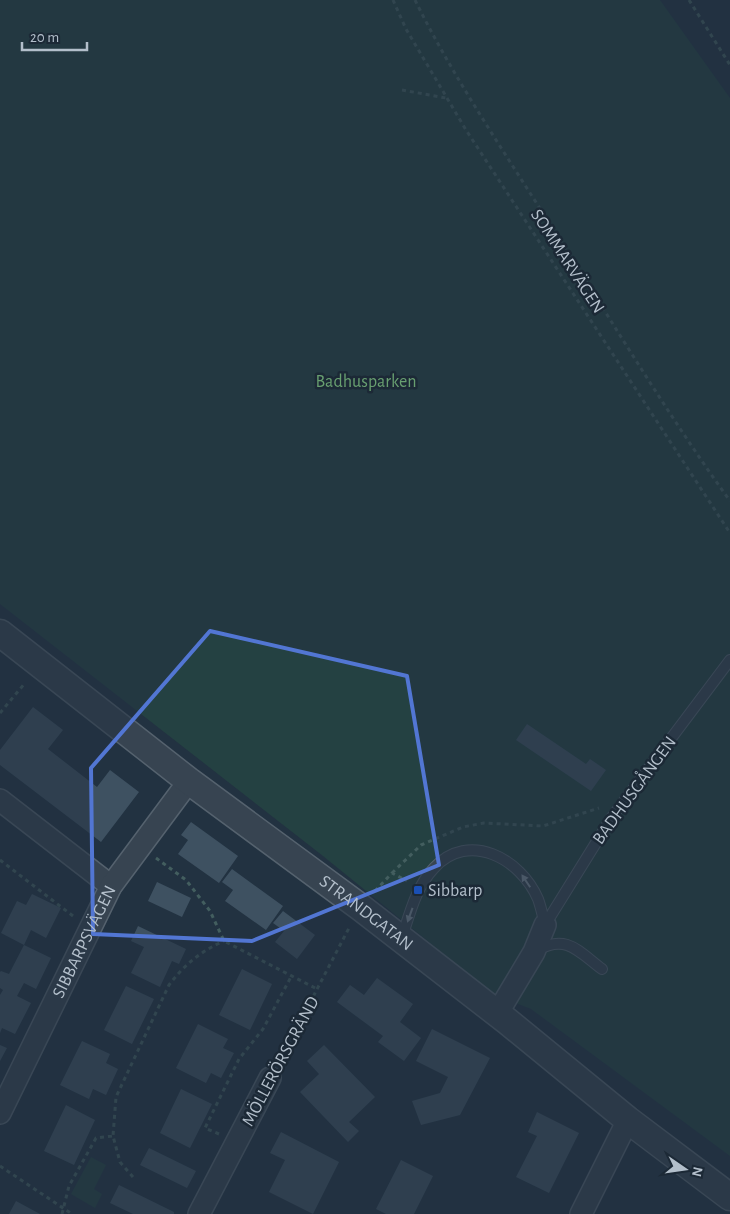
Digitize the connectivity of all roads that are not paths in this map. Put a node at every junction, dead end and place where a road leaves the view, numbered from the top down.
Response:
1 (0, 633) edge
2 (730, 660) edge
3 (189, 781) junction
4 (0, 800) edge
5 (112, 886) junction
6 (546, 925) junction
7 (401, 939) junction
8 (534, 952) junction
9 (602, 969) dead end
10 (497, 1014) junction
11 (270, 1078) road end
12 (0, 1112) edge
13 (628, 1120) junction
14 (730, 1197) edge
15 (198, 1214) edge
16 (581, 1214) edge

1 - 3 street, STRANDGATAN
2 - 6 lane, BADHUSGÅNGEN
3 - 5 street, SIBBARPSVÄGEN
3 - 7 street, STRANDGATAN
4 - 5 street
5 - 12 street, SIBBARPSVÄGEN
6 -> 7 lane
6 - 8 street
7 - 10 street, STRANDGATAN
8 - 9 lane
8 - 10 street
10 - 13 street, STRANDGATAN
11 - 15 street, MÖLLERÖRSGRÄND
13 - 14 street, STRANDGATAN
13 - 16 street

